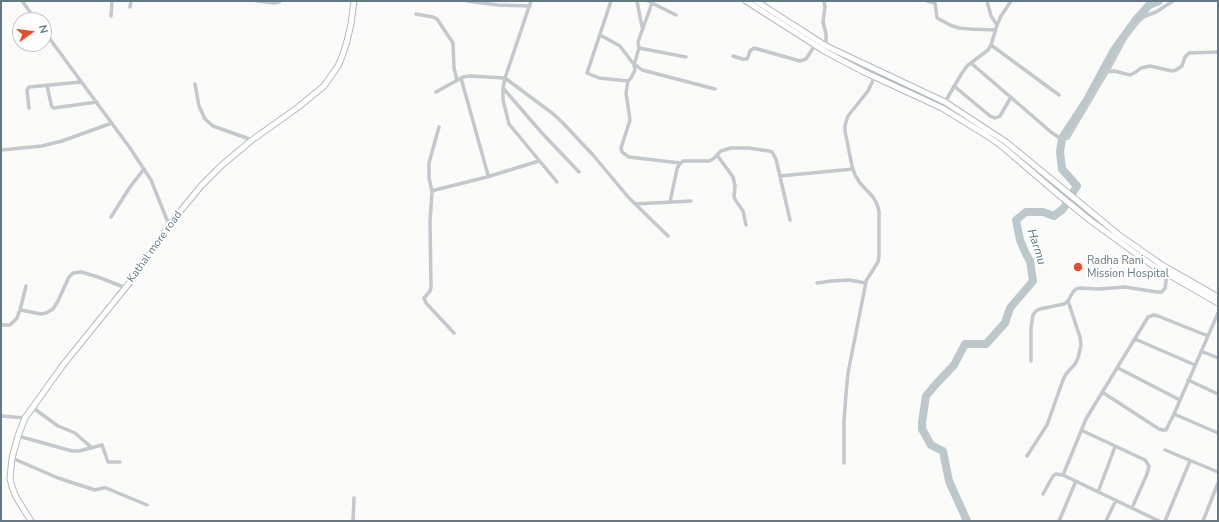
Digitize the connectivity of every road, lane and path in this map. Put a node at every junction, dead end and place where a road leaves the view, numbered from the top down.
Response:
1 (22, 1) edge
2 (112, 1) edge
3 (131, 1) edge
4 (257, 1) edge
5 (280, 1) edge
6 (354, 1) edge
7 (468, 1) edge
8 (531, 1) edge
9 (611, 1) edge
10 (637, 1) edge
11 (746, 1) edge
12 (756, 1) edge
13 (824, 1) edge
14 (927, 1) edge
15 (987, 1) edge
16 (1011, 1) edge
17 (1173, 1) edge
18 (650, 2) edge
19 (530, 6) junction
20 (130, 8) dead end
21 (30, 12) edge
22 (416, 14) dead end
23 (676, 15) dead end
24 (111, 16) dead end
25 (997, 25) junction
26 (642, 29) junction
27 (995, 30) junction
28 (600, 35) junction
29 (52, 42) edge
30 (815, 45) junction
31 (826, 46) junction
32 (991, 46) junction
33 (639, 48) junction
34 (1218, 52) edge
35 (733, 56) dead end
36 (686, 57) dead end
37 (971, 62) junction
38 (634, 65) junction
39 (1107, 72) junction
40 (875, 76) junction
41 (505, 78) junction
42 (459, 79) junction
43 (628, 81) junction
44 (81, 82) junction
45 (195, 84) dead end
46 (47, 85) junction
47 (954, 86) junction
48 (503, 88) junction
49 (714, 89) dead end
50 (436, 92) dead end
51 (1059, 95) dead end
52 (1011, 97) junction
53 (96, 102) junction
54 (945, 102) junction
55 (29, 108) dead end
56 (112, 123) junction
57 (439, 127) dead end
58 (252, 140) junction
59 (1, 150) edge
60 (717, 155) junction
61 (539, 161) junction
62 (680, 163) junction
63 (144, 169) junction
64 (853, 169) junction
65 (579, 172) dead end
66 (780, 176) junction
67 (487, 177) junction
68 (557, 182) dead end
69 (432, 192) junction
70 (691, 201) dead end
71 (670, 202) junction
72 (635, 204) junction
73 (111, 217) dead end
74 (790, 220) dead end
75 (169, 225) junction
76 (746, 225) dead end
77 (668, 236) dead end
78 (1167, 274) junction
79 (818, 283) dead end
80 (866, 283) junction
81 (26, 286) dead end
82 (126, 288) junction
83 (1218, 297) edge
84 (1068, 301) junction
85 (1218, 303) edge
86 (20, 310) junction
87 (1218, 313) edge
88 (1, 326) edge
89 (454, 333) dead end
90 (1208, 336) junction
91 (1135, 339) junction
92 (1201, 351) junction
93 (1218, 358) edge
94 (1031, 361) dead end
95 (1195, 365) junction
96 (1118, 368) junction
97 (1188, 380) junction
98 (1102, 392) junction
99 (1218, 394) edge
100 (1180, 400) junction
101 (32, 407) junction
102 (1174, 414) junction
103 (1, 416) edge
104 (25, 418) junction
105 (1081, 430) junction
106 (1218, 433) edge
107 (18, 436) junction
108 (1115, 447) junction
109 (92, 448) junction
110 (1165, 450) dead end
111 (1027, 456) dead end
112 (12, 458) junction
113 (1190, 461) junction
114 (120, 462) dead end
115 (844, 463) dead end
116 (1218, 472) edge
117 (1063, 475) junction
118 (1076, 481) junction
119 (1218, 483) edge
120 (1217, 489) edge
121 (1098, 492) junction
122 (1043, 494) dead end
123 (354, 498) dead end
124 (1116, 500) junction
125 (148, 505) dead end
126 (1132, 508) junction
127 (1152, 519) edge
128 (31, 521) edge
129 (353, 521) edge
130 (1059, 521) edge
131 (1106, 521) edge
132 (1159, 521) edge
133 (1165, 521) edge
134 (1203, 521) edge

1 - 21 street
2 - 24 street
3 - 20 street
4 - 5 street
6 - 58 street, Kathal more road
7 - 19 street
8 - 19 street
9 - 28 street
10 - 26 street
11 - 30 street
12 - 31 street
13 - 31 street
14 - 27 street
15 - 25 street
16 - 25 street
17 - 39 street
18 - 23 street
18 - 26 street
19 - 41 street
22 - 42 street
25 - 27 street
26 - 33 street
27 - 32 street
28 - 38 street
28 - 43 street
29 - 44 street
30 - 35 street
30 - 40 street
31 - 54 street
32 - 37 street
32 - 51 street
33 - 36 street
33 - 38 street
34 - 39 street
37 - 47 street
37 - 52 street
38 - 43 street
38 - 49 street
39 - 52 street
40 - 64 street
40 - 78 street
41 - 42 street
41 - 48 street
41 - 72 street
42 - 50 street
42 - 67 street
43 - 62 street
44 - 46 street
44 - 53 street
45 - 58 street
46 - 53 street
46 - 55 street
47 - 52 street
47 - 54 street
48 - 61 street
48 - 65 street
53 - 56 street
54 - 83 street
56 - 59 street
56 - 63 street
57 - 69 street
58 - 75 street, Kathal more road
60 - 62 street
60 - 66 street
60 - 76 street
61 - 67 street
61 - 68 street
62 - 71 street
63 - 73 street
63 - 75 street
64 - 66 street
64 - 80 street
66 - 74 street
67 - 69 street
69 - 89 street
70 - 71 street
71 - 72 street
72 - 77 street
75 - 82 street, Kathal more road
78 - 84 street
78 - 85 street
79 - 80 street
80 - 115 street
81 - 86 street
82 - 86 street
82 - 101 street, Kathal more road
84 - 94 street
84 - 111 street
86 - 88 street
87 - 90 street
90 - 91 street
90 - 92 street
91 - 95 street
91 - 96 street
92 - 93 street
92 - 95 street
95 - 97 street
96 - 98 street
96 - 100 street
97 - 99 street
97 - 100 street
98 - 102 street
98 - 105 street
100 - 102 street
101 - 104 street, Kathal more road
101 - 109 street
102 - 106 street
103 - 104 street
104 - 107 street, Kathal more road
105 - 108 street
105 - 117 street
107 - 109 street
107 - 112 street, Kathal more road
108 - 121 street
108 - 126 street
109 - 114 street
110 - 113 street
112 - 125 street
112 - 128 street, Kathal more road
113 - 116 street
113 - 133 street
117 - 118 street
117 - 122 street
118 - 121 street
118 - 130 street
119 - 120 street
120 - 134 street
121 - 124 street
123 - 129 street
124 - 126 street
124 - 131 street
126 - 127 street
127 - 132 street

